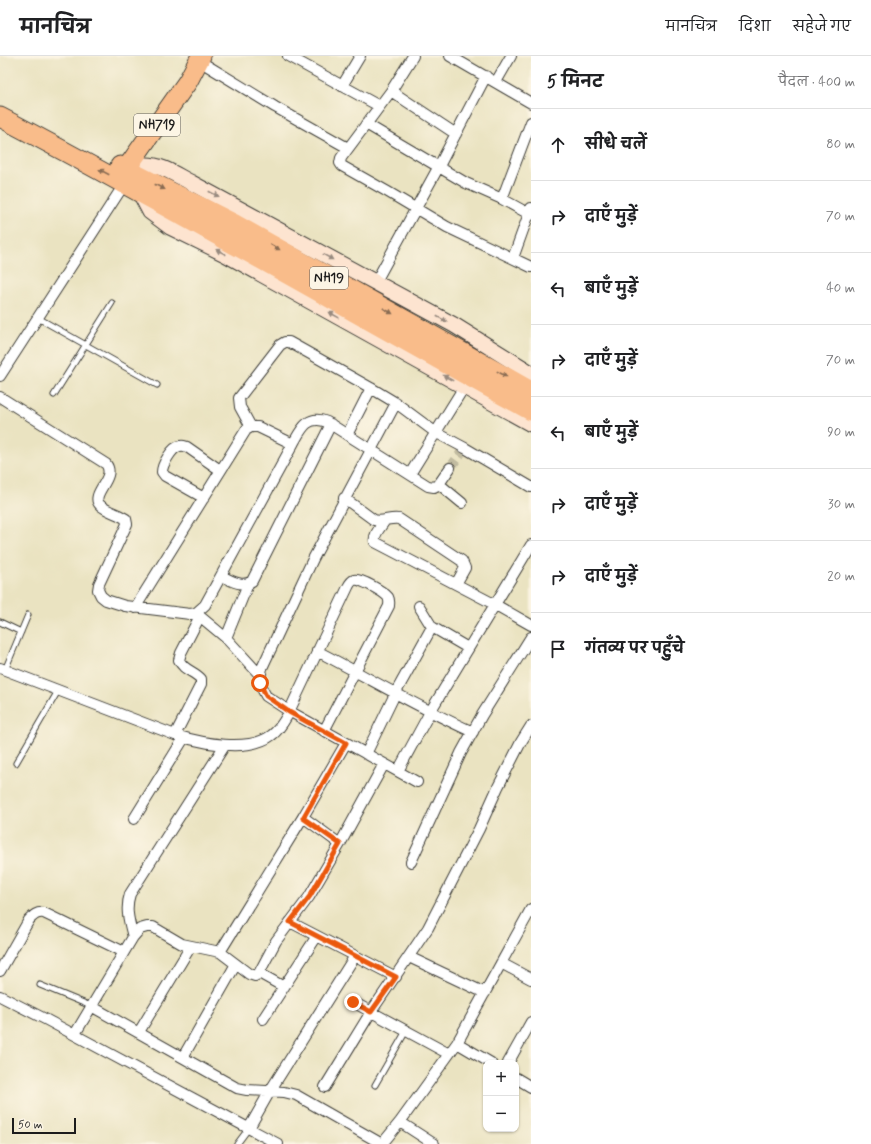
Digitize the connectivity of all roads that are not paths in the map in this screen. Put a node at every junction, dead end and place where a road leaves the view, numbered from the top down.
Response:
1 (288, 56) edge
2 (360, 56) edge
3 (413, 56) edge
4 (450, 56) edge
5 (511, 56) edge
6 (206, 59) edge
7 (464, 59) edge
8 (486, 76) junction
9 (496, 82) junction
10 (342, 86) junction
11 (391, 91) junction
12 (0, 103) edge
13 (531, 103) edge
14 (379, 106) junction
15 (0, 117) edge
16 (531, 122) edge
17 (366, 124) junction
18 (456, 134) junction
19 (348, 148) junction
20 (438, 168) junction
21 (130, 181) junction
22 (502, 199) junction
23 (416, 209) junction
24 (530, 212) edge
25 (513, 258) junction
26 (531, 267) edge
27 (376, 283) junction
28 (112, 303) dead end
29 (38, 318) junction
30 (86, 344) junction
31 (531, 372) edge
32 (0, 376) edge
33 (157, 385) dead end
34 (464, 387) junction
35 (371, 388) junction
36 (531, 391) edge
37 (54, 395) dead end
38 (0, 397) edge
39 (396, 403) junction
40 (531, 411) edge
41 (331, 424) junction
42 (531, 424) edge
43 (251, 427) junction
44 (435, 432) junction
45 (347, 435) junction
46 (293, 444) junction
47 (371, 450) junction
48 (450, 468) tunnel mouth
49 (220, 470) junction
50 (410, 474) junction
51 (439, 484) junction
52 (531, 487) edge
53 (204, 498) junction
54 (344, 498) junction
55 (462, 502) dead end
56 (384, 522) junction
57 (531, 545) edge
58 (222, 576) junction
59 (248, 584) junction
60 (456, 584) junction
61 (494, 604) junction
62 (419, 606) dead end
63 (135, 608) junction
64 (28, 615) dead end
65 (198, 615) junction
66 (0, 622) edge
67 (531, 625) edge
68 (432, 627) junction
69 (21, 632) junction
70 (531, 637) edge
71 (226, 638) junction
72 (468, 648) junction
73 (317, 651) junction
74 (2, 669) edge
75 (356, 671) junction
76 (260, 675) junction
77 (58, 691) junction
78 (396, 692) junction
79 (289, 712) junction
80 (430, 712) junction
81 (531, 726) edge
82 (324, 731) junction
83 (472, 732) junction
84 (180, 737) junction
85 (346, 743) junction
86 (225, 745) junction
87 (366, 754) junction
88 (16, 763) dead end
89 (384, 764) junction
90 (398, 771) junction
91 (417, 782) dead end
92 (303, 818) junction
93 (134, 819) dead end
94 (340, 844) junction
95 (411, 862) dead end
96 (531, 909) edge
97 (290, 922) junction
98 (317, 936) junction
99 (133, 937) junction
100 (191, 946) junction
101 (124, 952) junction
102 (220, 952) junction
103 (355, 956) junction
104 (409, 958) junction
105 (501, 963) junction
106 (236, 964) junction
107 (0, 970) edge
108 (259, 973) junction
109 (396, 977) junction
110 (531, 979) edge
111 (40, 985) dead end
112 (284, 988) junction
113 (485, 993) junction
114 (0, 996) edge
115 (353, 1002) dead end
116 (92, 1006) junction
117 (371, 1012) junction
118 (263, 1019) dead end
119 (531, 1022) edge
120 (406, 1031) junction
121 (139, 1032) junction
122 (75, 1034) junction
123 (457, 1043) junction
124 (449, 1054) junction
125 (183, 1057) junction
126 (485, 1060) edge
127 (510, 1060) edge
128 (519, 1080) edge
129 (375, 1085) dead end
130 (325, 1087) dead end
131 (531, 1087) edge
132 (270, 1091) junction
133 (400, 1122) junction
134 (248, 1128) junction
135 (237, 1144) edge
136 (278, 1144) edge
137 (434, 1144) edge

1 - 10 street
2 - 10 street
3 - 11 street
4 - 7 street
5 - 9 street
6 - 19 street
6 - 21 highway, NH719
7 - 8 street
8 - 9 street
8 - 18 street
9 - 13 street
10 - 14 street
11 - 14 street
11 - 18 street
12 - 21 highway, NH19
14 - 17 street
21 -> 15 highway, NH19
16 - 22 street
17 - 19 street
17 - 20 street
18 - 20 street
19 - 23 street
20 - 22 street
20 - 23 street
21 -> 27 street
21 - 29 street
34 -> 21 street
21 -> 36 highway, NH19
21 - 40 highway, NH19
22 - 24 street
23 - 25 street
23 - 27 street
24 - 25 street
25 - 26 street
27 -> 31 street
28 - 30 lane
29 - 30 lane
29 - 32 street
30 - 33 lane
30 - 37 lane
34 - 42 street
34 - 44 street
35 - 39 street
35 - 43 street
35 - 45 street
38 - 63 street
39 - 44 street
39 - 47 street
41 - 45 street
41 - 46 street
41 - 59 street
43 - 46 street
43 - 49 street
44 - 50 street
44 - 52 street
45 - 47 street
46 - 58 street
47 - 50 street
47 - 54 street
48 - 51 street
49 - 53 street
49 - 53 street
50 - 51 street
51 - 55 street
53 - 63 street
54 - 56 street
54 - 76 street
56 - 60 street
56 - 60 street
57 - 61 street
58 - 59 street
58 - 65 street
59 - 71 street
60 - 61 street
61 - 67 street
61 - 72 street
62 - 68 street
63 - 65 street
64 - 69 lane
65 - 71 street
65 - 84 street
66 - 69 lane
68 - 72 street
68 - 78 street
69 - 74 lane
70 - 83 street
71 - 76 street
72 - 80 street
73 - 75 street
73 - 75 street
73 - 79 street
74 - 77 street
75 - 78 street
75 - 82 street
76 - 79 street
77 - 84 street
77 - 88 lane
78 - 80 street
78 - 87 street
79 - 82 street
79 - 86 street
80 - 83 street
80 - 90 street
81 - 104 street
82 - 85 street
83 - 95 street
84 - 86 street
84 - 93 street
85 - 87 street
85 - 92 street
86 - 99 street
87 - 89 street
89 - 90 street
89 - 94 street
90 - 91 street
92 - 94 street
92 - 102 street
94 - 97 street
96 - 105 street
97 - 98 street
97 - 108 street
98 - 103 street
98 - 112 street
99 - 100 street
99 - 101 street
100 - 102 street
100 - 121 street
101 - 107 street
101 - 116 street
102 - 106 street
103 - 109 street
103 - 132 street
104 - 109 street
104 - 113 street
105 - 110 street
105 - 113 street
106 - 108 street
106 - 125 street
108 - 112 street
109 - 117 street
111 - 116 lane
112 - 118 street
113 - 123 street
114 - 122 street
115 - 117 street
116 - 121 street
116 - 122 street
117 - 120 street
117 - 130 street
119 - 127 street
120 - 124 street
120 - 129 lane
121 - 125 street
122 - 134 street
123 - 124 street
123 - 126 street
124 - 133 street
125 - 132 street
128 - 131 street
132 - 133 street
132 - 134 street
133 - 137 street
134 - 135 lane
134 - 136 street

